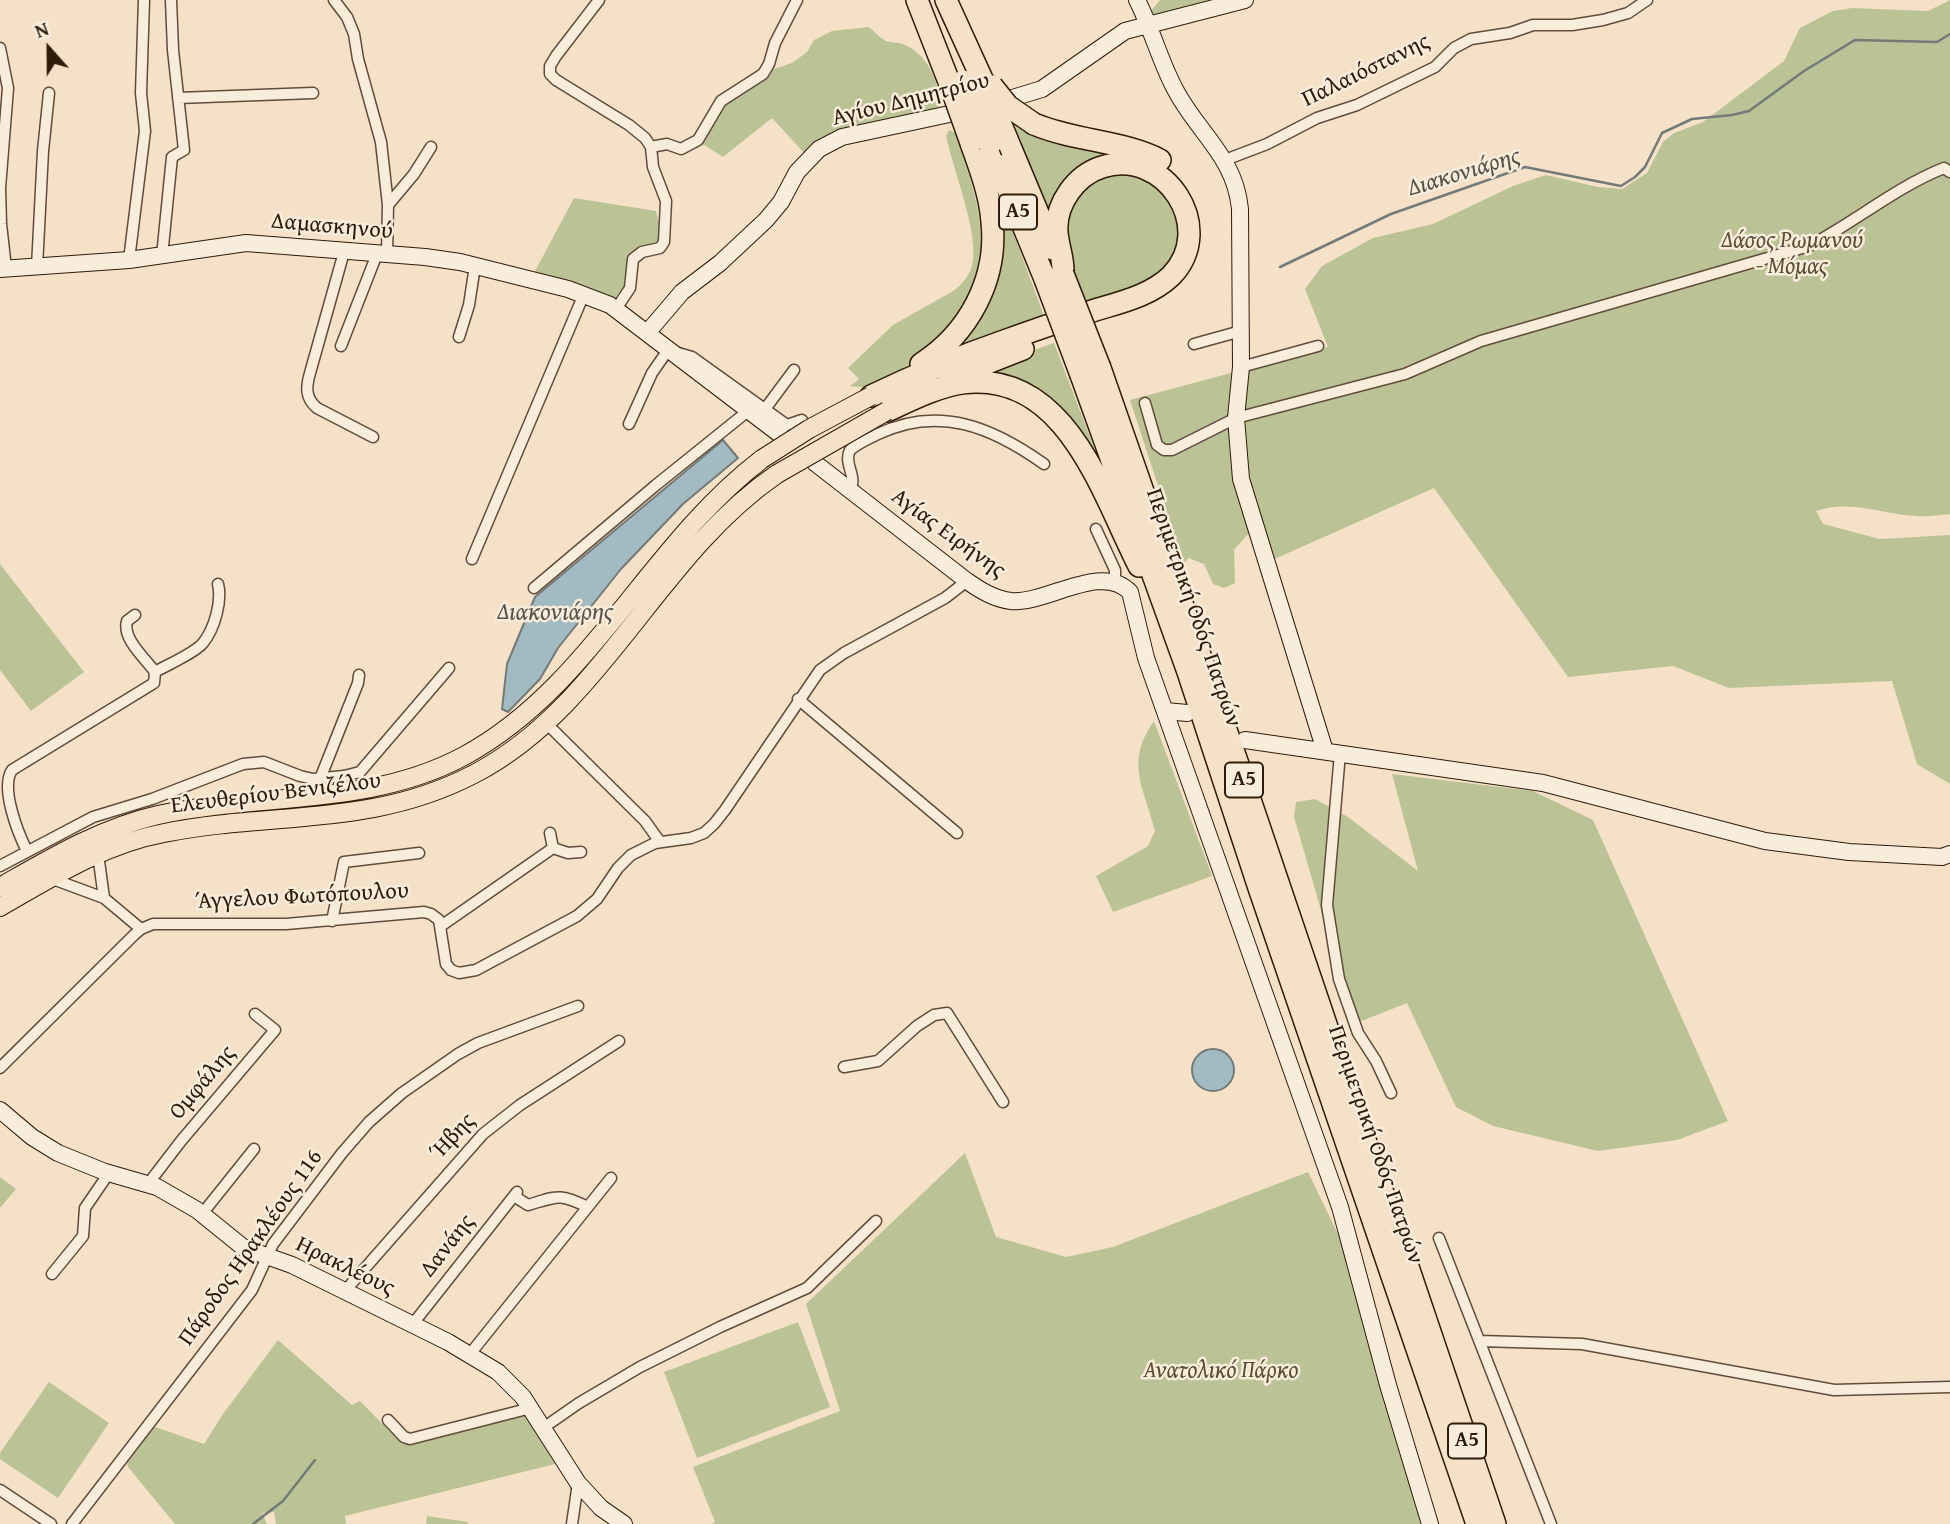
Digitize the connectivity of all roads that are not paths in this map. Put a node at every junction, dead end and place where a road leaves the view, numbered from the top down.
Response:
1 (144, 0) edge
2 (170, 0) edge
3 (334, 0) edge
4 (599, 0) edge
5 (797, 0) edge
6 (916, 0) edge
7 (923, 0) edge
8 (946, 0) edge
9 (1137, 0) edge
10 (1245, 0) edge
11 (1647, 0) edge
12 (1148, 26) junction
13 (0, 48) edge
14 (971, 82) junction
15 (49, 93) dead end
16 (313, 93) dead end
17 (178, 98) junction
18 (981, 144) junction
19 (431, 147) dead end
20 (651, 147) junction
21 (1225, 160) junction
22 (1950, 172) edge
23 (388, 205) junction
24 (344, 252) junction
25 (382, 254) junction
26 (162, 256) junction
27 (129, 260) junction
28 (475, 265) junction
29 (37, 267) junction
30 (3, 268) edge
31 (1054, 276) junction
32 (584, 295) junction
33 (615, 309) junction
34 (1241, 331) junction
35 (646, 332) junction
36 (459, 337) dead end
37 (1194, 344) dead end
38 (341, 346) dead end
39 (1318, 346) dead end
40 (668, 350) junction
41 (1241, 367) junction
42 (794, 370) dead end
43 (1090, 372) junction
44 (871, 396) junction
45 (1145, 403) dead end
46 (756, 410) junction
47 (887, 411) junction
48 (1236, 418) junction
49 (802, 420) dead end
50 (629, 424) dead end
51 (782, 436) dead end
52 (373, 437) dead end
53 (815, 463) dead end
54 (1044, 464) dead end
55 (850, 491) junction
56 (1096, 529) dead end
57 (472, 559) dead end
58 (967, 580) junction
59 (218, 584) dead end
60 (1115, 584) junction
61 (534, 588) dead end
62 (135, 615) dead end
63 (449, 668) dead end
64 (155, 672) junction
65 (359, 675) dead end
66 (799, 699) junction
67 (1166, 711) junction
68 (1187, 713) dead end
69 (546, 723) junction
70 (1245, 740) dead end
71 (1333, 752) junction
72 (320, 779) junction
73 (550, 833) dead end
74 (957, 833) dead end
75 (660, 842) junction
76 (553, 848) junction
77 (27, 851) junction
78 (581, 852) dead end
79 (419, 853) dead end
80 (98, 854) junction
81 (1950, 854) edge
82 (0, 866) edge
83 (50, 878) junction
84 (2, 883) edge
85 (1259, 888) junction
86 (104, 898) junction
87 (0, 906) edge
88 (332, 921) junction
89 (441, 926) junction
90 (141, 929) junction
91 (579, 1006) dead end
92 (255, 1014) dead end
93 (619, 1041) dead end
94 (844, 1067) dead end
95 (0, 1068) edge
96 (1391, 1093) dead end
97 (1003, 1102) dead end
98 (0, 1110) edge
99 (254, 1149) dead end
100 (109, 1173) junction
101 (611, 1178) dead end
102 (148, 1184) junction
103 (588, 1207) junction
104 (202, 1214) junction
105 (876, 1222) dead end
106 (1438, 1238) dead end
107 (267, 1256) junction
108 (52, 1274) dead end
109 (344, 1292) junction
110 (412, 1325) junction
111 (1480, 1341) junction
112 (470, 1354) junction
113 (1950, 1387) edge
114 (531, 1408) junction
115 (388, 1420) dead end
116 (543, 1428) junction
117 (578, 1483) junction
118 (0, 1490) edge
119 (51, 1524) edge
120 (72, 1524) edge
121 (572, 1524) edge
122 (624, 1524) edge
123 (1430, 1524) edge
124 (1477, 1524) edge
125 (1495, 1524) edge
126 (1551, 1524) edge

1 - 27 street
2 - 17 street
3 - 23 street
4 - 20 street
5 - 20 street
6 - 14 highway
7 - 14 highway, Περιμετρική Οδός Πατρών / Α5
8 - 14 highway
9 - 12 street
10 - 12 street, Αγίου Δημητρίου
11 - 21 street, Παλαιόστανης
12 - 21 street
12 - 35 street, Αγίου Δημητρίου
13 - 30 street
14 - 18 highway, Περιμετρική Οδός Πατρών / Α5, bridge
14 - 31 highway, Περιμετρική Οδός Πατρών / Α5, bridge
14 - 47 highway, bridge
15 - 29 street
16 - 17 street
17 - 26 street
18 - 31 highway, Περιμετρική Οδός Πατρών / Α5
18 - 44 highway
19 - 23 street
20 - 33 street
21 - 34 street
22 - 48 street
23 - 25 street
24 - 25 street, Δαμασκηνού
24 - 26 street, Δαμασκηνού
24 - 52 street
25 - 28 street, Δαμασκηνού
25 - 38 street
26 - 27 street, Δαμασκηνού
27 - 29 street, Δαμασκηνού
28 - 32 street, Δαμασκηνού
28 - 36 street
29 - 30 street, Δαμασκηνού
31 - 43 highway, Περιμετρική Οδός Πατρών / Α5, bridge
31 - 44 highway
32 - 33 street, Δαμασκηνού
32 - 57 street
33 - 35 street, Δαμασκηνού
34 - 37 street
34 - 41 street
35 - 40 street
39 - 41 street
40 - 46 street
40 - 50 street
41 - 48 street
42 - 46 street
43 - 85 highway, Περιμετρική Οδός Πατρών / Α5
43 - 125 highway, Περιμετρική Οδός Πατρών / Α5
44 - 84 main road, Ελευθερίου Βενιζέλου, bridge
45 - 48 street
46 - 49 street
46 - 51 street
46 - 61 street
47 - 69 main road, Ελευθερίου Βενιζέλου, bridge
47 - 85 highway
48 - 71 street
53 - 55 street, Αγίας Ειρήνης
54 - 55 street
55 - 58 street, Αγίας Ειρήνης
56 - 60 street
58 - 60 street, Αγίας Ειρήνης
58 - 66 street
59 - 64 street
60 - 67 street
62 - 64 street
63 - 72 street
64 - 77 street
65 - 72 street
66 - 74 street
66 - 75 street
67 - 68 street
67 - 123 street
69 - 75 street
69 - 80 main road, Ελευθερίου Βενιζέλου
70 - 71 street
71 - 81 street
71 - 96 street
72 - 77 street
73 - 76 street
75 - 89 street
76 - 78 street
76 - 89 street
77 - 82 street
79 - 88 street
80 - 83 main road, Ελευθερίου Βενιζέλου
80 - 86 street
83 - 86 street
83 - 87 main road, Ελευθερίου Βενιζέλου
85 - 124 highway, Περιμετρική Οδός Πατρών / Α5
86 - 90 street
88 - 89 street, Άγγελου Φωτόπουλου
88 - 90 street, Άγγελου Φωτόπουλου
90 - 95 street
91 - 107 street, Πάροδος Ηρακλέους 116
92 - 102 street, Ομφάλης
93 - 109 street, Ήβης
94 - 97 street
98 - 100 street, Ηρακλέους
99 - 104 street
100 - 102 street, Ηρακλέους
100 - 108 street
101 - 103 street
102 - 104 street, Ηρακλέους
103 - 110 street, Δανάης
103 - 112 street
104 - 107 street, Ηρακλέους
105 - 116 street
106 - 111 street
107 - 109 street, Ηρακλέους
107 - 120 street, Πάροδος Ηρακλέους 116
109 - 110 street, Ηρακλέους
110 - 112 street, Ηρακλέους
111 - 113 street
111 - 126 street
112 - 114 street, Ηρακλέους
114 - 115 street
114 - 116 street, Ηρακλέους
116 - 117 street, Ηρακλέους
117 - 121 street
117 - 122 street, Ηρακλέους
118 - 119 street

